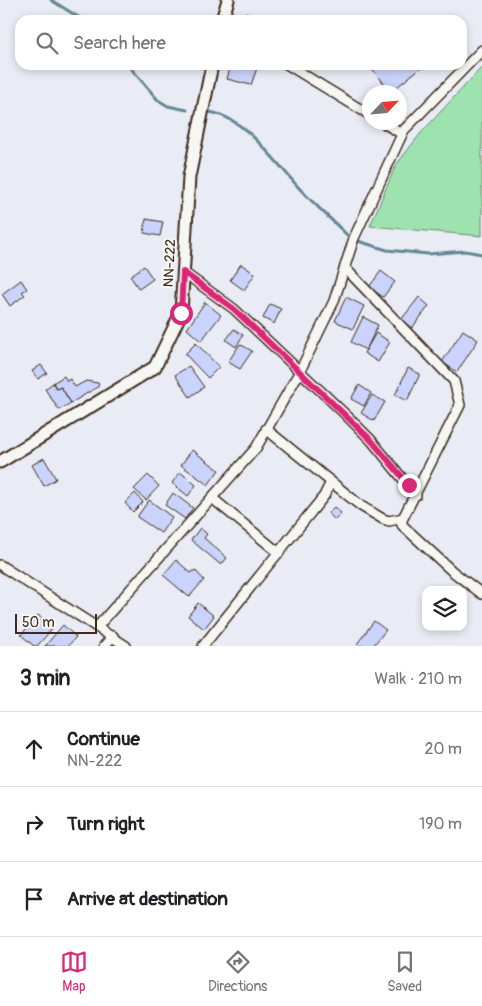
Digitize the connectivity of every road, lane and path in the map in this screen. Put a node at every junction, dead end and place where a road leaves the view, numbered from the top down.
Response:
1 (228, 0) edge
2 (224, 15) edge
3 (482, 50) edge
4 (467, 66) edge
5 (211, 70) edge
6 (296, 70) edge
7 (463, 70) edge
8 (362, 110) edge
9 (395, 130) edge
10 (402, 134) junction
11 (344, 268) junction
12 (183, 272) junction
13 (300, 372) junction
14 (266, 430) junction
15 (0, 462) edge
16 (331, 482) junction
17 (416, 495) junction
18 (212, 498) junction
19 (403, 518) junction
20 (279, 553) junction
21 (0, 565) edge
22 (482, 594) edge
23 (98, 626) junction
24 (113, 636) junction
25 (104, 646) edge
26 (126, 646) edge
27 (203, 646) edge

1 - 2 street
3 - 4 street
5 - 12 street, NN-222
6 - 8 street
7 - 10 street
9 - 10 street
10 - 11 street
11 - 13 street
11 - 17 street
12 - 13 street
12 - 15 street, NN-222
13 - 14 street
13 - 17 street
14 - 16 street
14 - 18 street
16 - 19 street
16 - 20 street
17 - 19 street
18 - 20 street
18 - 23 street
19 - 22 street
20 - 27 street
21 - 23 street
23 - 24 street
24 - 25 street
24 - 26 street

